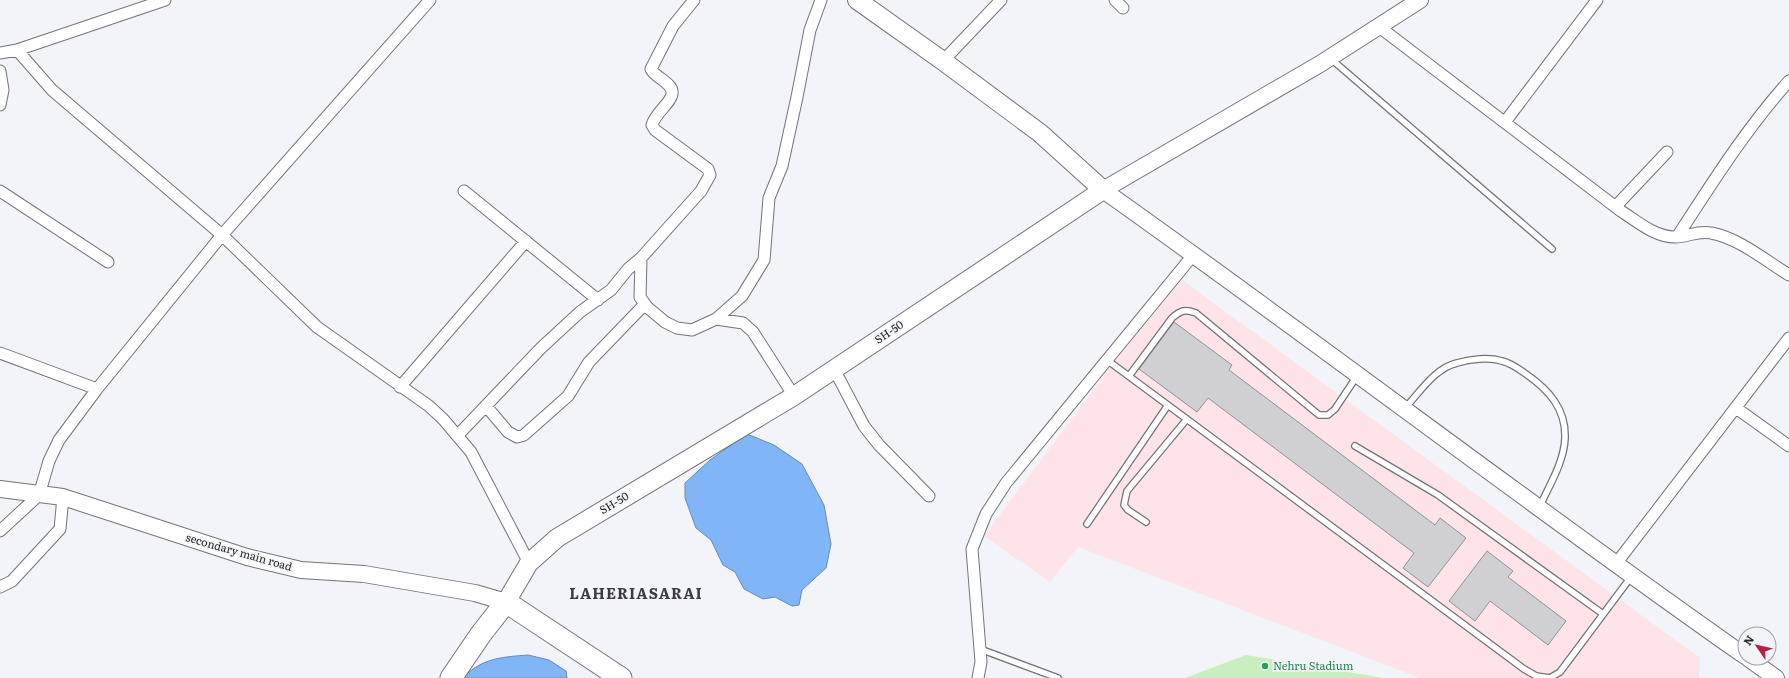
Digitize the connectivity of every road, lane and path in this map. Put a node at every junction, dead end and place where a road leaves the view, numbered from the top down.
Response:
1 (165, 0) edge
2 (430, 0) edge
3 (694, 0) edge
4 (821, 0) edge
5 (856, 0) edge
6 (1001, 0) edge
7 (1115, 0) edge
8 (1420, 0) edge
9 (1597, 0) edge
10 (1123, 8) dead end
11 (1378, 26) junction
12 (17, 50) junction
13 (0, 53) edge
14 (1330, 58) junction
15 (943, 61) junction
16 (0, 71) edge
17 (1789, 81) edge
18 (0, 105) edge
19 (1505, 122) junction
20 (1667, 152) dead end
21 (1102, 190) junction
22 (0, 191) edge
23 (464, 191) dead end
24 (1616, 206) junction
25 (222, 235) junction
26 (1676, 237) junction
27 (526, 241) junction
28 (1552, 249) dead end
29 (1194, 254) junction
30 (641, 258) junction
31 (108, 262) dead end
32 (1789, 275) edge
33 (598, 300) junction
34 (645, 304) junction
35 (716, 319) junction
36 (1789, 338) edge
37 (0, 353) edge
38 (1107, 360) junction
39 (834, 369) junction
40 (1129, 376) junction
41 (1358, 376) junction
42 (400, 386) junction
43 (97, 389) junction
44 (794, 396) junction
45 (1168, 405) junction
46 (486, 406) junction
47 (1736, 408) junction
48 (1404, 410) junction
49 (1187, 419) junction
50 (458, 435) junction
51 (1354, 446) dead end
52 (1789, 446) edge
53 (0, 489) edge
54 (39, 495) junction
55 (929, 496) dead end
56 (63, 497) junction
57 (1539, 509) junction
58 (1146, 522) dead end
59 (1087, 524) dead end
60 (0, 531) edge
61 (529, 563) junction
62 (1615, 565) junction
63 (1631, 577) junction
64 (0, 587) edge
65 (506, 602) junction
66 (1603, 614) junction
67 (980, 649) junction
68 (1737, 650) edge
69 (1759, 666) edge
70 (451, 678) edge
71 (621, 678) edge
72 (978, 678) edge
73 (1058, 678) edge
74 (1776, 678) edge

1 - 12 street
2 - 25 street
3 - 30 street
4 - 35 street
5 - 15 main road
6 - 15 street
7 - 10 street
8 - 11 main road
9 - 19 street
11 - 14 main road
11 - 19 street
12 - 13 street
12 - 25 street
14 - 21 main road
14 - 28 lane
15 - 21 main road
16 - 18 street
17 - 26 street
19 - 24 street
20 - 24 street
21 - 29 main road
21 - 39 main road, SH-50
22 - 31 street
23 - 27 street
24 - 26 street
25 - 42 street
25 - 43 street
26 - 32 street
27 - 33 street
27 - 42 street
29 - 38 street
29 - 41 main road
30 - 33 street
30 - 34 street
33 - 46 street
34 - 35 street
34 - 46 street
35 - 44 street
36 - 47 street
37 - 43 street
38 - 40 lane
38 - 67 street
39 - 44 main road, SH-50
39 - 55 street
40 - 41 lane
40 - 45 lane
41 - 48 main road
42 - 50 street
43 - 54 street
44 - 61 main road, SH-50
45 - 49 lane
45 - 59 lane
46 - 50 street
47 - 52 street
47 - 62 street
48 - 57 main road
48 - 57 lane
49 - 58 lane
49 - 66 lane
50 - 61 street
51 - 66 lane
53 - 54 main road, secondary main road
54 - 56 main road, secondary main road
54 - 60 street
56 - 64 street
56 - 65 main road, secondary main road
57 - 62 main road
61 - 65 main road, SH-50
62 - 63 main road
63 - 66 lane
63 - 68 main road
65 - 70 highway, SH-50
65 - 71 highway
67 - 72 street
67 - 73 lane
69 - 74 main road

